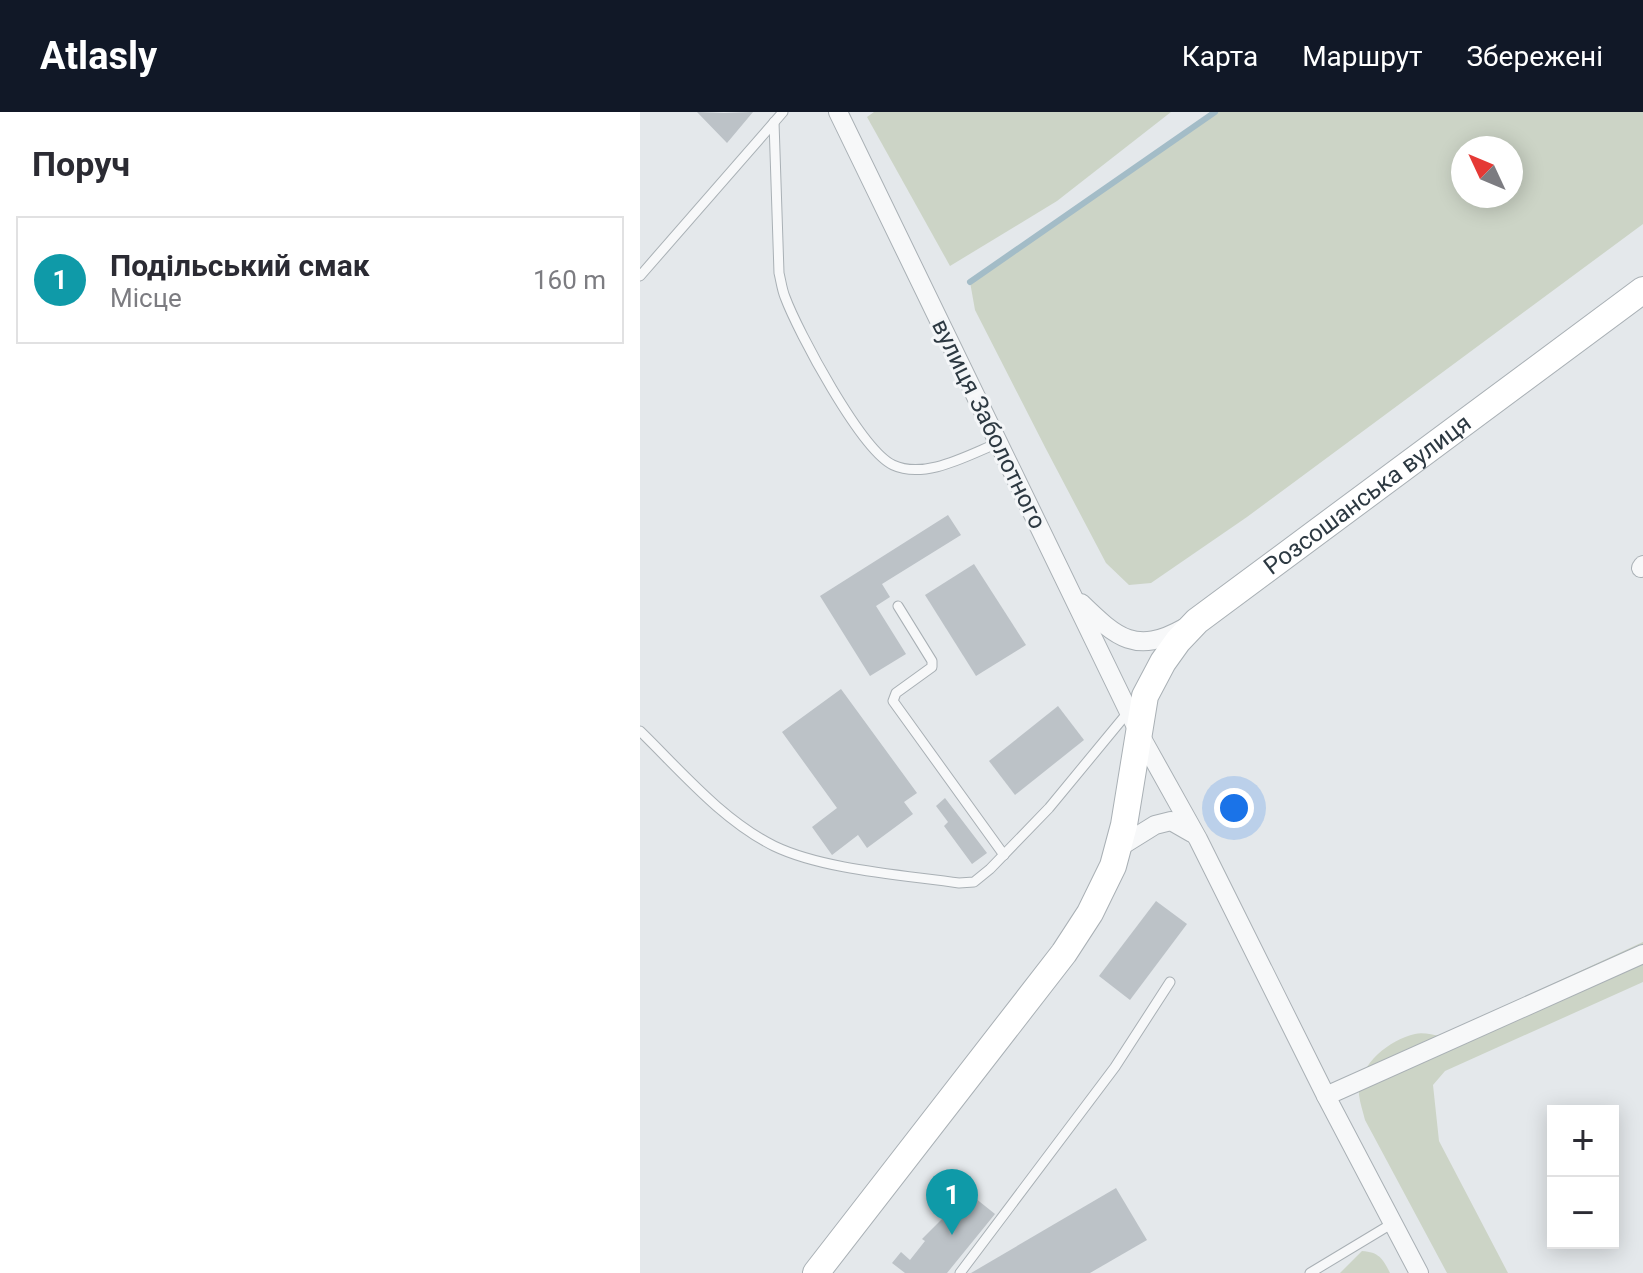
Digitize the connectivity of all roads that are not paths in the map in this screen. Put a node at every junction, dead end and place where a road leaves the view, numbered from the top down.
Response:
1 (783, 112) edge
2 (838, 112) edge
3 (774, 122) junction
4 (640, 276) edge
5 (1643, 290) edge
6 (998, 443) junction
7 (1071, 593) junction
8 (898, 606) dead end
9 (1197, 621) junction
10 (1137, 703) junction
11 (640, 731) edge
12 (1140, 735) junction
13 (1198, 839) junction
14 (1118, 848) junction
15 (1004, 855) junction
16 (1643, 954) edge
17 (1170, 982) dead end
18 (1326, 1096) junction
19 (1393, 1223) junction
20 (816, 1273) edge
21 (960, 1273) edge
22 (1310, 1273) edge
23 (1419, 1273) edge

1 - 3 lane
2 - 6 street, вулиця Заболотного
3 - 4 lane
3 - 6 lane
5 - 9 street, Розсошанська вулиця
6 - 7 street, вулиця Заболотного
7 - 9 street
7 - 10 street, вулиця Заболотного
8 - 15 lane
9 - 10 street, Розсошанська вулиця
10 - 12 street, Розсошанська вулиця
10 - 15 lane
11 - 15 lane
12 - 13 street
12 - 14 street, Розсошанська вулиця
13 - 14 street
13 - 18 street
14 - 20 street, Розсошанська вулиця
16 - 18 street
17 - 21 lane
18 - 19 street
19 - 22 lane
19 - 23 street

